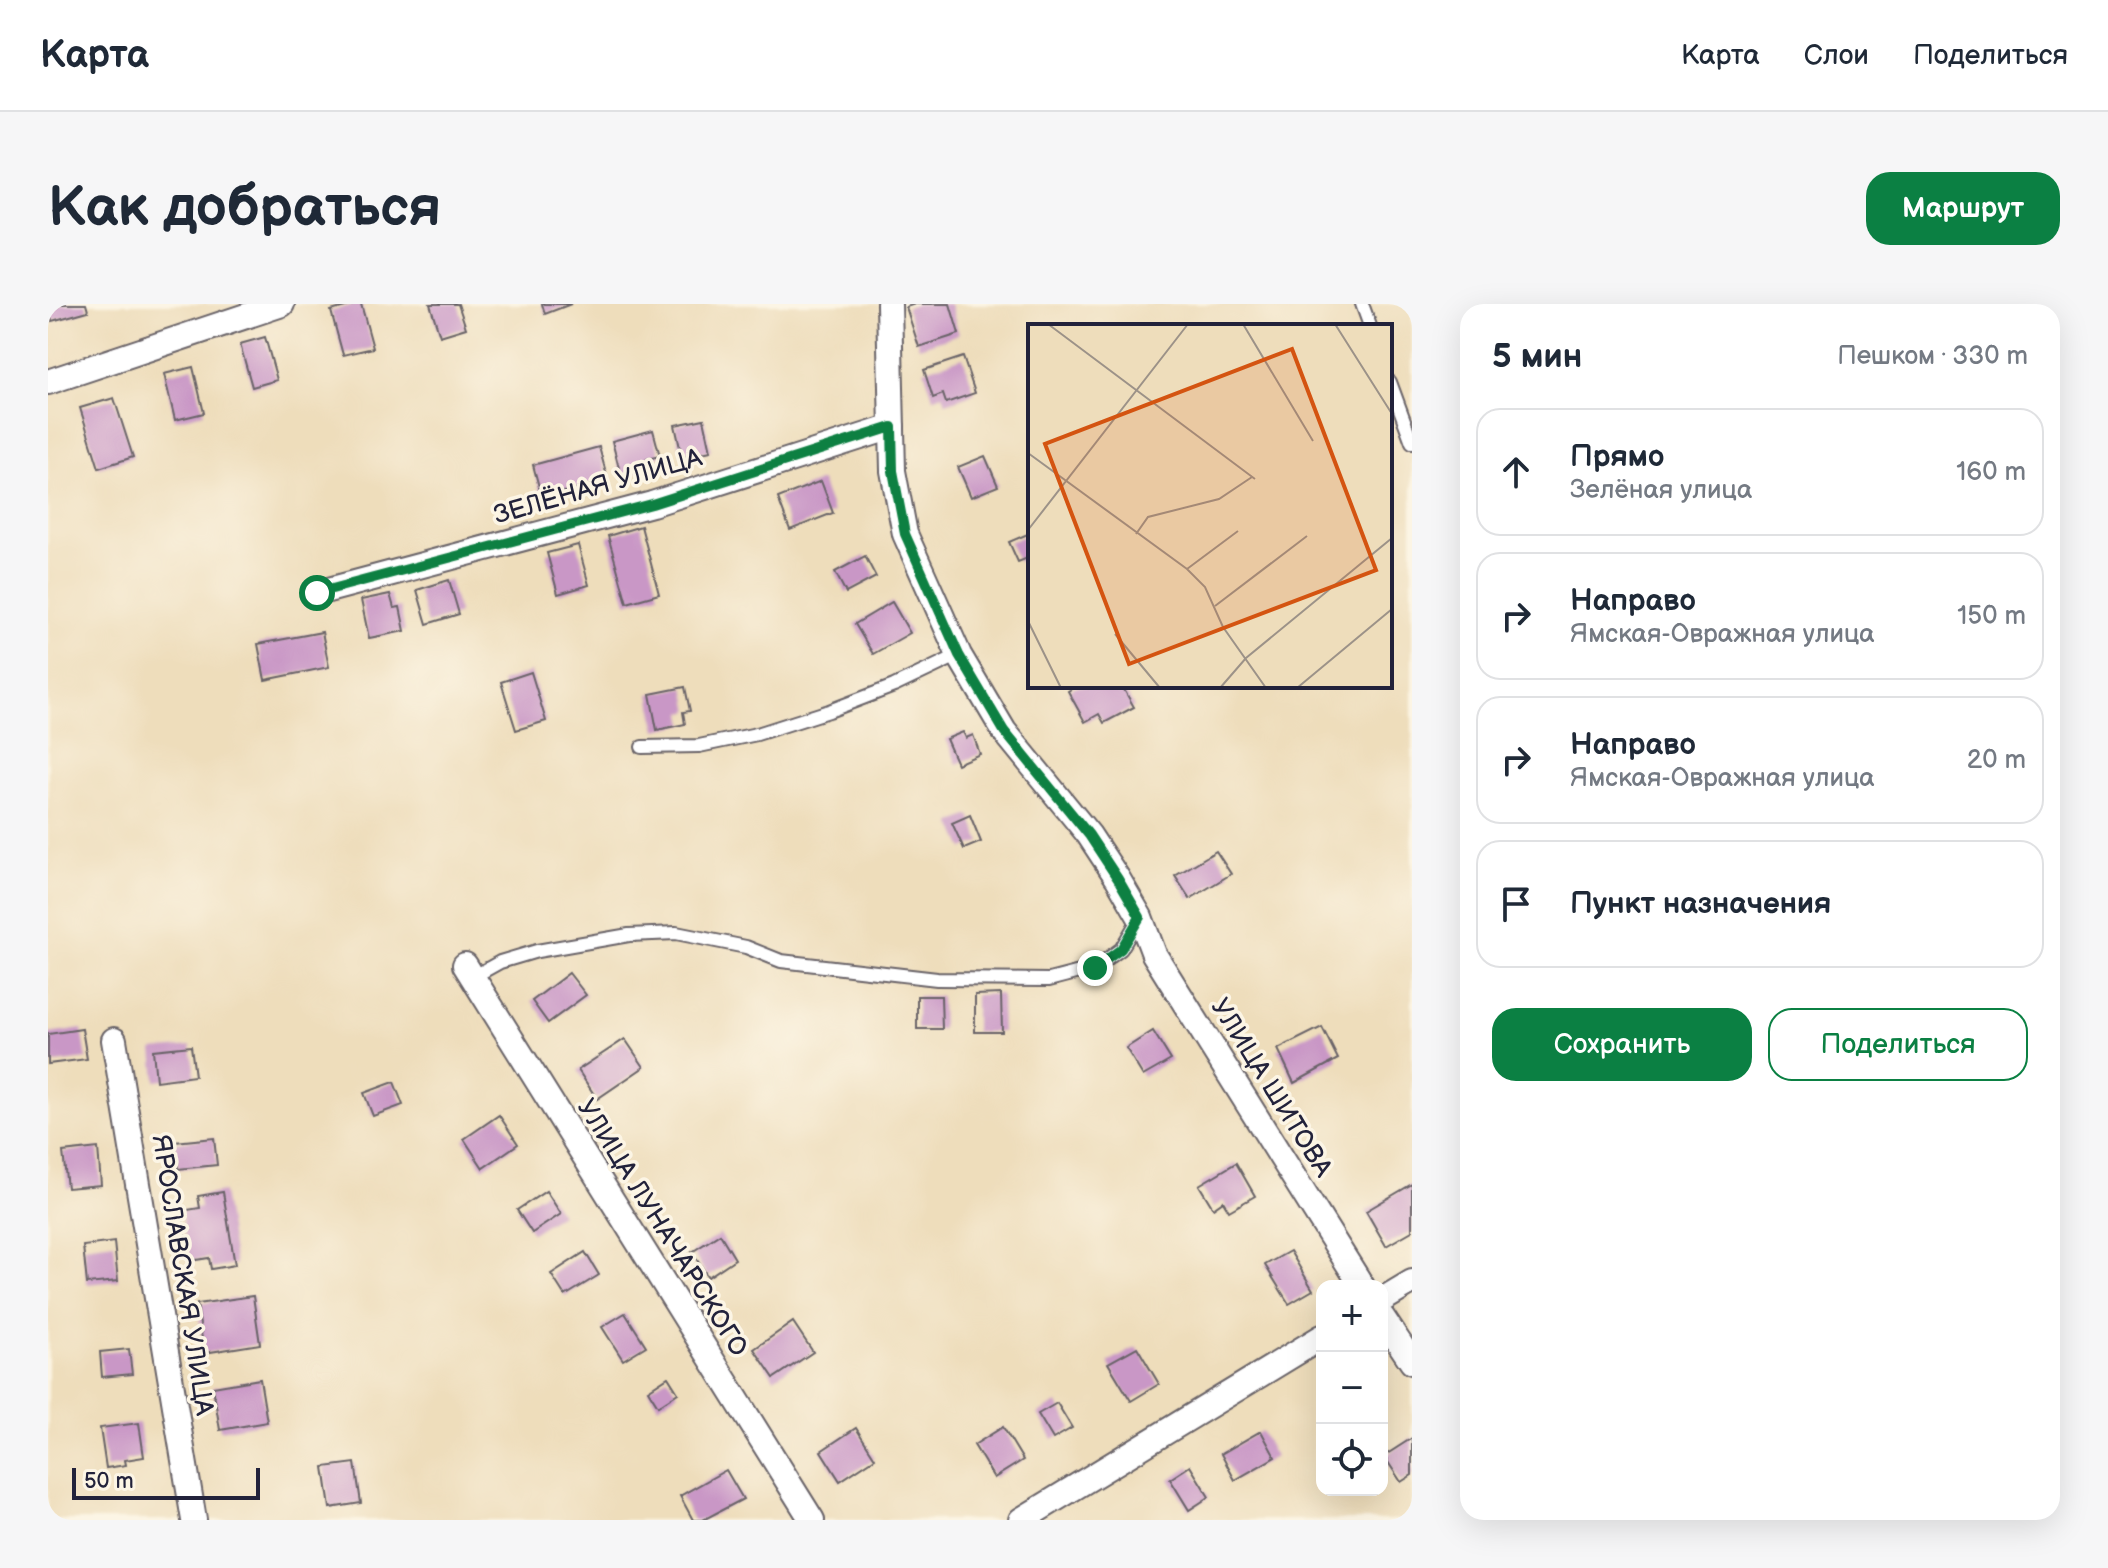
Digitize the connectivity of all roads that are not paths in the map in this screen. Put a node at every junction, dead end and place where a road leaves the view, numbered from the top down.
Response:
1 (282, 304) edge
2 (889, 304) edge
3 (1362, 304) edge
4 (1369, 324) edge
5 (48, 382) edge
6 (1392, 387) edge
7 (892, 427) junction
8 (1412, 442) edge
9 (317, 593) dead end
10 (959, 655) junction
11 (642, 747) dead end
12 (1140, 917) junction
13 (469, 971) joint
14 (114, 1040) dead end
15 (1358, 1280) edge
16 (1412, 1282) edge
17 (1388, 1296) edge
18 (1388, 1326) edge
19 (1316, 1341) edge
20 (1412, 1362) edge
21 (194, 1520) edge
22 (812, 1520) edge
23 (1021, 1520) edge

1 - 5 street
2 - 7 street, УЛИЦА ШИТОВА
3 - 4 lane
6 - 8 lane
7 - 9 street, ЗЕЛЁНАЯ УЛИЦА
7 - 10 street, УЛИЦА ШИТОВА
10 - 11 lane
10 - 12 street, УЛИЦА ШИТОВА
12 - 13 lane
12 - 15 street, УЛИЦА ШИТОВА
13 - 22 street, УЛИЦА ЛУНАЧАРСКОГО
14 - 21 street, ЯРОСЛАВСКАЯ УЛИЦА
16 - 17 street
18 - 20 street
19 - 23 street

